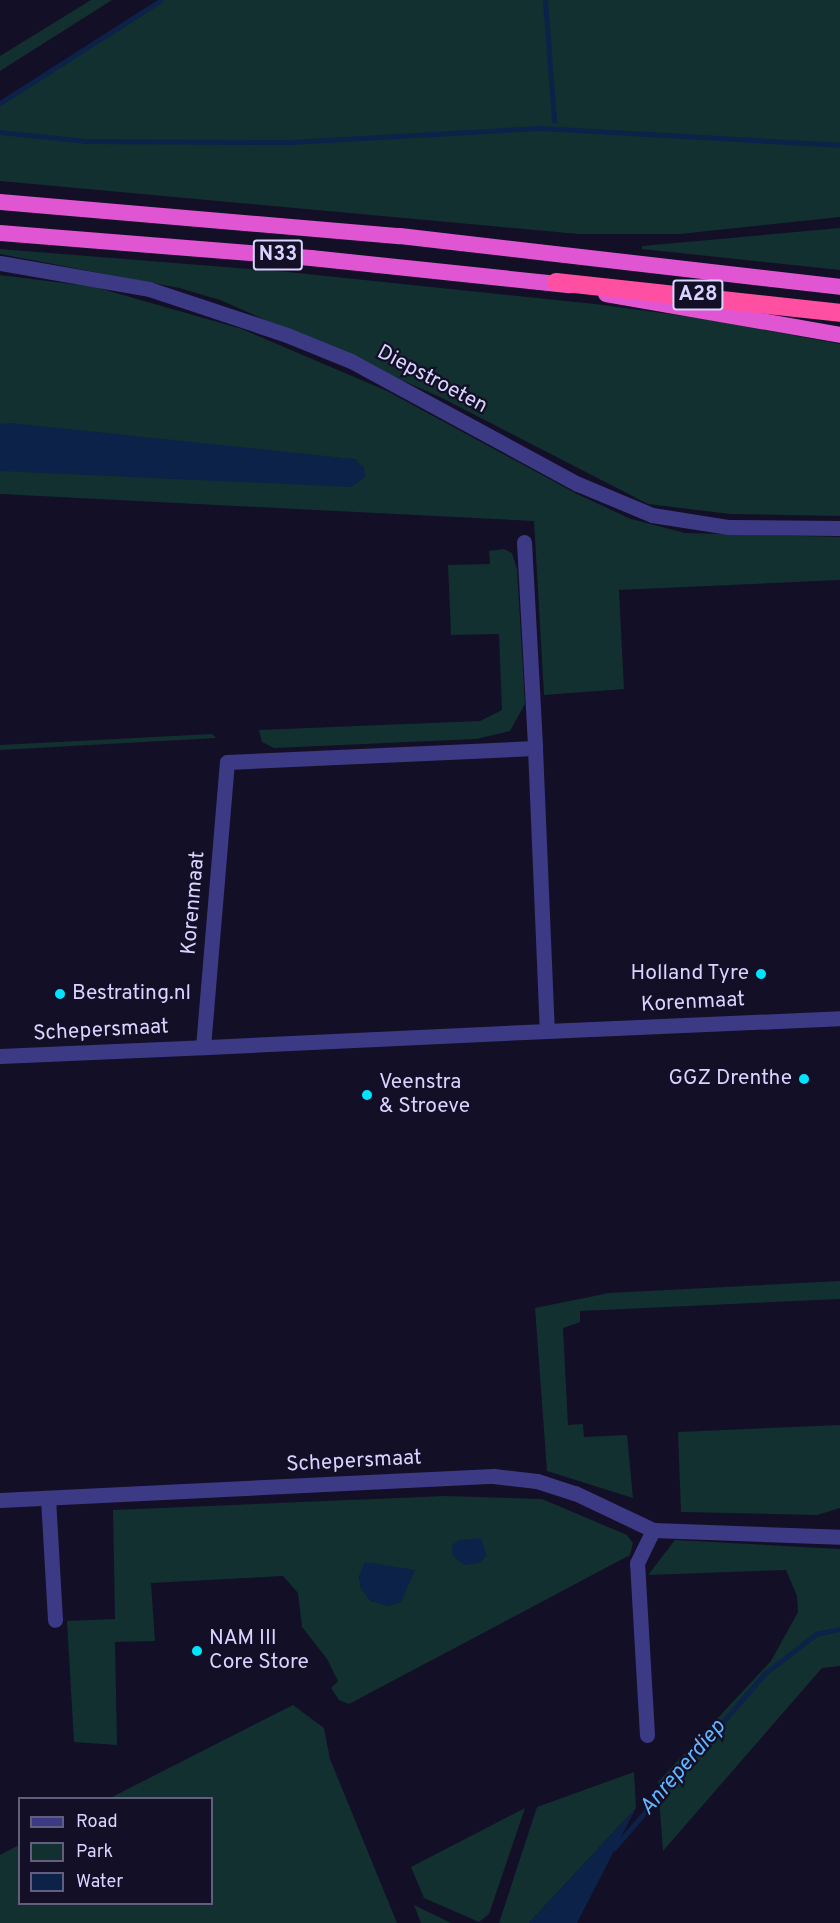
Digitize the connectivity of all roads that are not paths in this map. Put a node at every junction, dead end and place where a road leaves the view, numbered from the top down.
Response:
1 (0, 202) edge
2 (0, 233) edge
3 (0, 263) edge
4 (556, 282) junction
5 (840, 287) edge
6 (840, 313) edge
7 (840, 335) edge
8 (840, 528) edge
9 (524, 542) dead end
10 (535, 748) junction
11 (840, 1018) edge
12 (548, 1031) junction
13 (203, 1047) junction
14 (0, 1056) edge
15 (48, 1498) junction
16 (0, 1500) edge
17 (652, 1530) junction
18 (840, 1537) edge
19 (55, 1620) dead end
20 (647, 1735) dead end

1 - 5 highway, N33
2 - 4 highway, N33
3 - 8 street, Diepstroeten
4 - 6 highway, A28
4 - 7 highway, N33
9 - 10 street
10 - 12 street
10 - 13 street, Korenmaat
11 - 12 street, Korenmaat
12 - 13 street, Korenmaat
13 - 14 street, Schepersmaat
15 - 16 street, Schepersmaat
15 - 17 street, Schepersmaat
15 - 19 street
17 - 18 street, Schepersmaat
17 - 20 street

